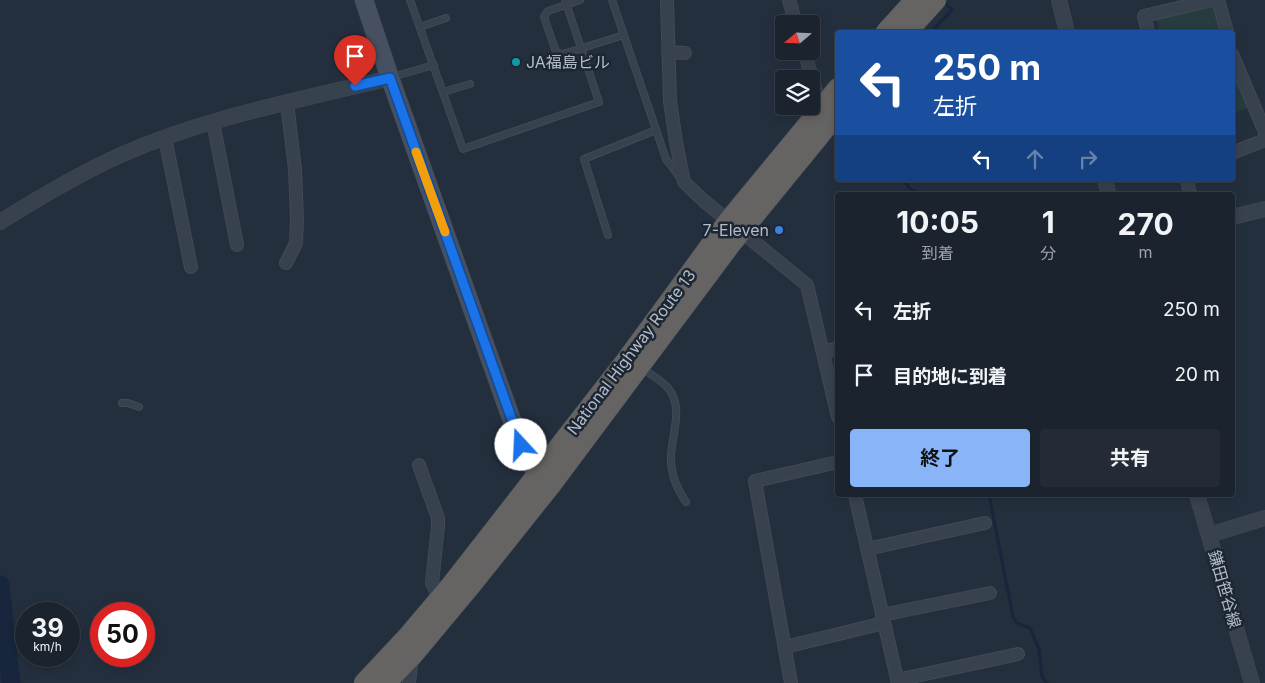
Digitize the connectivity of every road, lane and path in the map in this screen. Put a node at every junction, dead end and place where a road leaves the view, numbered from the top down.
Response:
1 (364, 0) edge
2 (410, 0) edge
3 (580, 0) edge
4 (612, 0) edge
5 (667, 0) edge
6 (789, 0) edge
7 (915, 0) edge
8 (936, 0) edge
9 (1059, 0) edge
10 (1212, 0) edge
11 (1218, 0) edge
12 (565, 2) edge
13 (793, 15) edge
14 (446, 18) dead end
15 (420, 27) junction
16 (888, 30) edge
17 (909, 30) edge
18 (1066, 30) edge
19 (1148, 30) edge
20 (1226, 30) edge
21 (624, 35) junction
22 (581, 49) junction
23 (668, 52) junction
24 (685, 53) dead end
25 (808, 60) edge
26 (1235, 61) edge
27 (434, 65) junction
28 (390, 78) junction
29 (470, 84) dead end
30 (443, 92) junction
31 (835, 95) edge
32 (287, 103) junction
33 (829, 110) edge
34 (213, 122) junction
35 (656, 130) junction
36 (1265, 132) edge
37 (165, 138) junction
38 (1265, 140) edge
39 (1235, 152) edge
40 (684, 182) junction
41 (1265, 208) edge
42 (1235, 216) edge
43 (0, 222) edge
44 (735, 226) junction
45 (608, 235) dead end
46 (237, 245) dead end
47 (286, 264) dead end
48 (191, 267) dead end
49 (835, 349) edge
50 (823, 352) junction
51 (639, 367) junction
52 (122, 404) dead end
53 (835, 404) edge
54 (139, 407) dead end
55 (835, 463) edge
56 (419, 465) dead end
57 (545, 480) junction
58 (855, 497) edge
59 (1198, 497) edge
60 (686, 502) dead end
61 (1265, 518) edge
62 (985, 523) dead end
63 (1209, 535) junction
64 (867, 549) junction
65 (990, 593) dead end
66 (440, 599) junction
67 (883, 619) junction
68 (785, 647) junction
69 (1018, 654) dead end
70 (412, 656) junction
71 (897, 682) edge
72 (364, 683) edge
73 (386, 683) edge
74 (409, 683) edge
75 (791, 683) edge
76 (1252, 683) edge

1 - 28 main road
2 - 15 lane
3 - 12 lane
4 - 21 lane
5 - 23 street
6 - 13 street
7 - 16 highway
8 - 17 highway
9 - 18 street
10 - 19 street
11 - 20 street
12 - 22 lane
12 - 22 lane
14 - 15 lane
15 - 27 lane
21 - 22 lane
21 - 35 lane
22 - 30 lane
23 - 24 street
23 - 40 street
25 - 33 street
26 - 36 street
27 - 28 lane
27 - 30 lane
28 - 32 street
28 - 57 main road
29 - 30 lane
31 - 33 highway, National Highway Route 13
32 - 34 street
32 - 47 street
33 - 44 highway, National Highway Route 13
34 - 37 street
34 - 46 street
35 - 40 lane
35 - 45 lane
37 - 43 street
37 - 48 street
38 - 39 street
40 - 44 street
41 - 42 street
44 - 50 street
44 - 51 highway, National Highway Route 13
44 - 57 highway, National Highway Route 13
49 - 50 street
50 - 53 street
51 - 57 highway, National Highway Route 13
51 - 60 lane
52 - 54 lane
55 - 68 street
56 - 66 street
57 - 66 highway, National Highway Route 13
57 - 70 highway, National Highway Route 13
58 - 64 street
59 - 63 street, 鎌田笹谷線
61 - 63 street
62 - 64 street
63 - 76 street, 鎌田笹谷線
64 - 67 street
65 - 67 street
66 - 72 highway, National Highway Route 13
67 - 68 street
67 - 71 street
68 - 75 street
69 - 71 street
70 - 73 highway, National Highway Route 13
70 - 74 street

